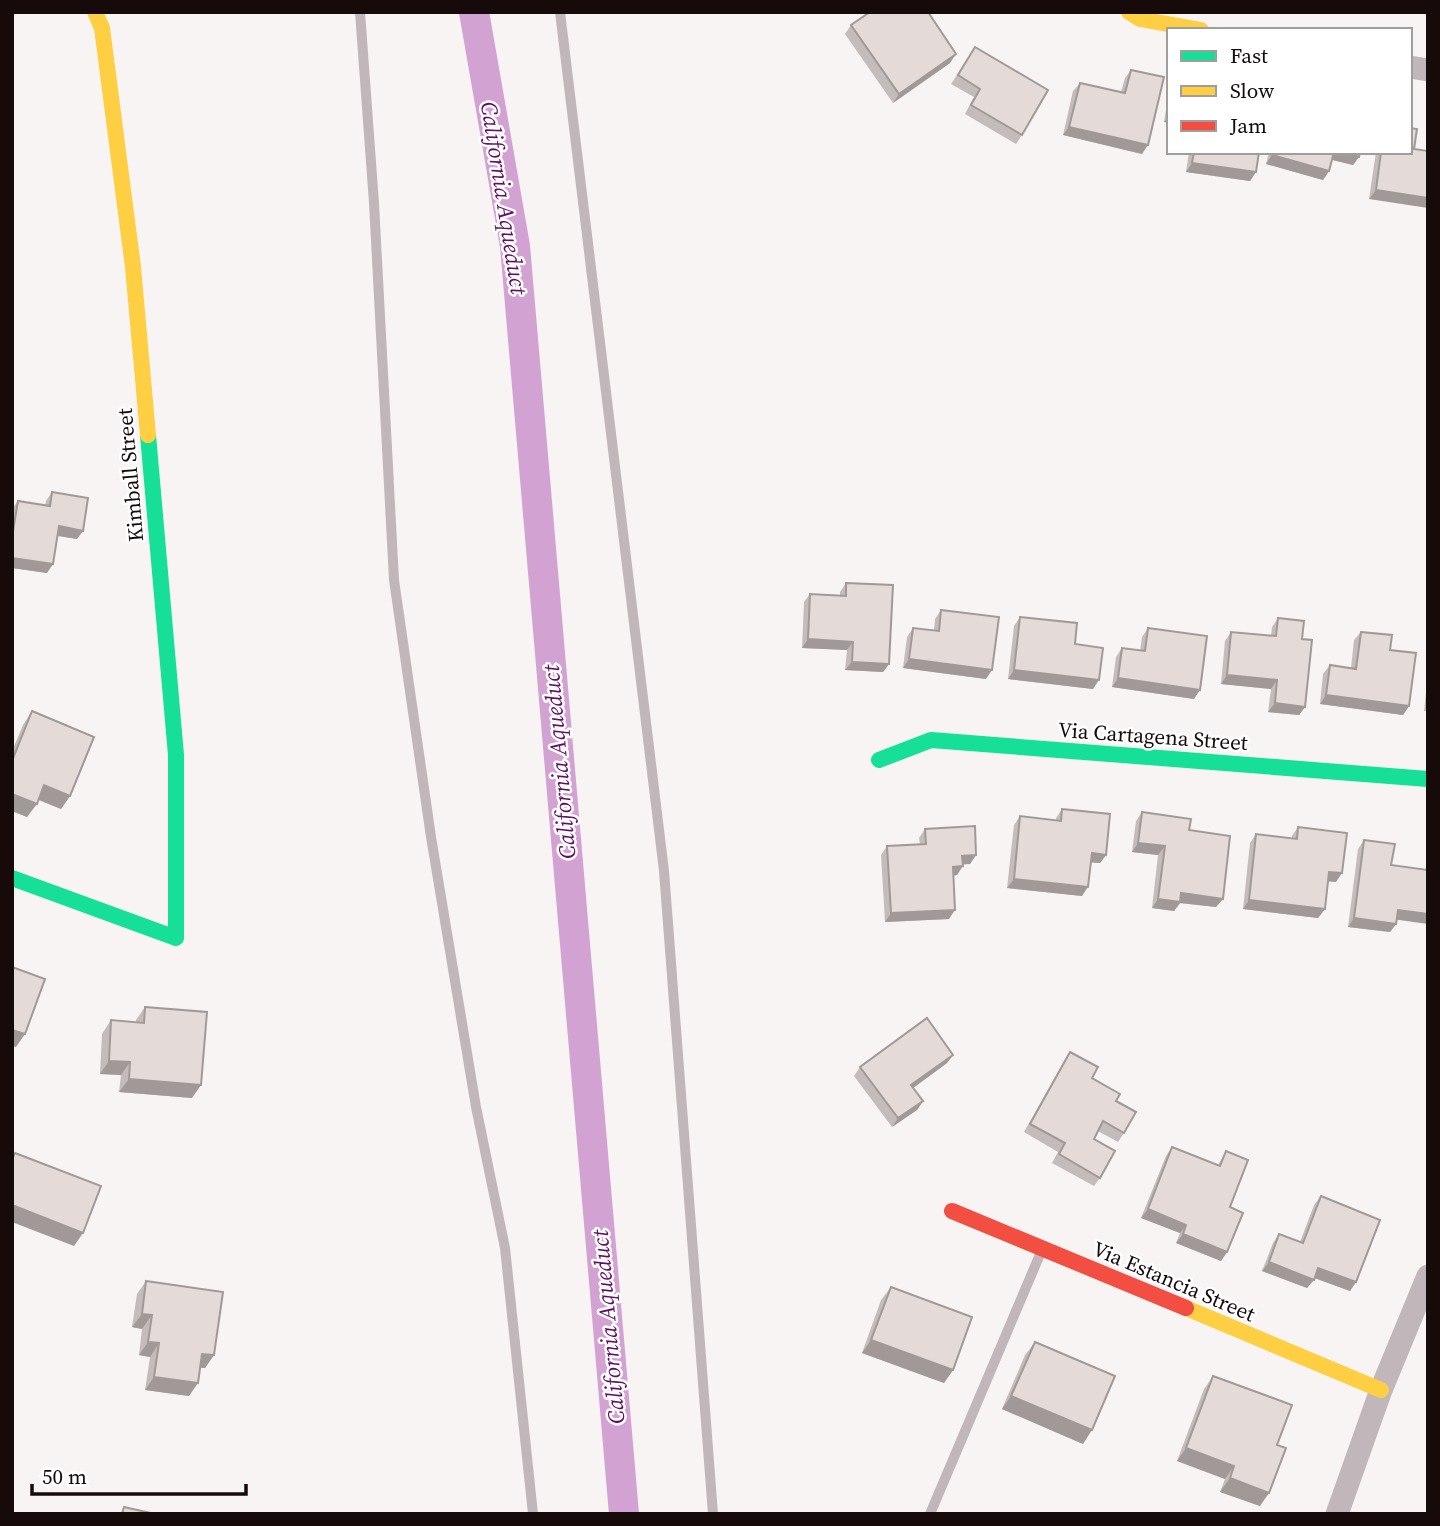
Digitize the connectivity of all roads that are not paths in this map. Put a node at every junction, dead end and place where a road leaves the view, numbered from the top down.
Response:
1 (95, 12) edge
2 (360, 12) edge
3 (559, 12) edge
4 (1129, 12) edge
5 (1190, 28) edge
6 (879, 760) dead end
7 (1428, 779) edge
8 (12, 878) edge
9 (951, 1211) dead end
10 (1043, 1249) junction
11 (1428, 1276) edge
12 (1381, 1390) junction
13 (533, 1514) edge
14 (713, 1514) edge
15 (930, 1514) edge
16 (1337, 1514) edge

1 - 8 street, Kimball Street
2 - 13 lane
3 - 14 lane
4 - 5 street
6 - 7 street, Via Cartagena Street
9 - 10 street, Via Estancia Street
10 - 12 street, Via Estancia Street
10 - 15 lane
11 - 12 street
12 - 16 street

